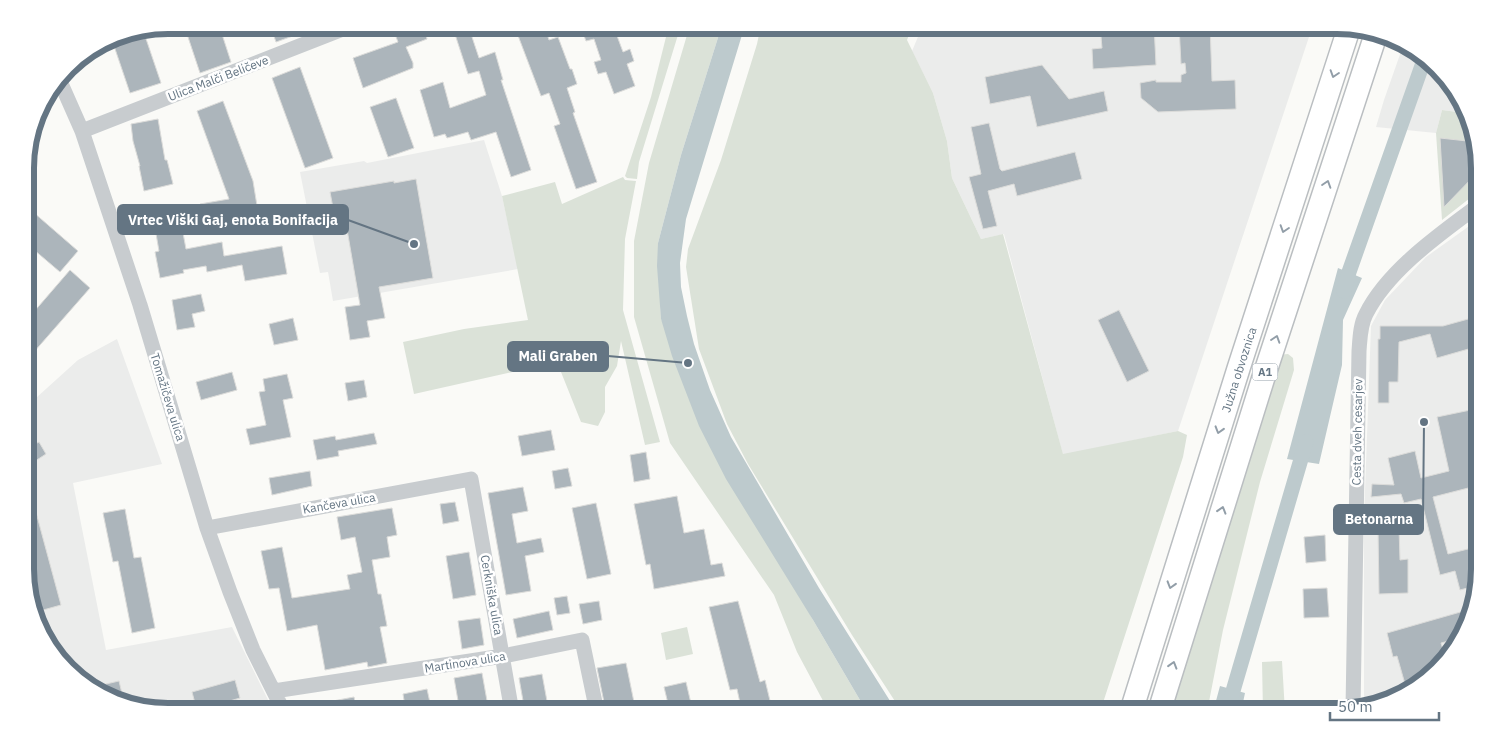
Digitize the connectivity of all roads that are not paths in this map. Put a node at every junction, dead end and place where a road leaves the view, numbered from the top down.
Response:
1 (330, 34) edge
2 (1347, 35) edge
3 (1374, 39) edge
4 (62, 85) edge
5 (82, 131) junction
6 (1471, 211) edge
7 (471, 479) joint
8 (206, 528) junction
9 (503, 656) junction
10 (274, 692) junction
11 (1353, 702) edge
12 (280, 703) edge
13 (511, 703) edge
14 (595, 703) edge
15 (1134, 703) edge
16 (1162, 703) edge

1 - 5 street, Ulica Malči Beličeve
2 -> 15 highway, Južna obvoznica / A1
16 -> 3 highway, Južna obvoznica / A1
4 - 5 street, Tomažičeva ulica
5 - 8 street, Tomažičeva ulica
6 - 11 street, Cesta dveh cesarjev
7 - 8 street, Kančeva ulica
7 - 9 street, Cerkniška ulica
8 - 10 street, Tomažičeva ulica
9 - 10 street, Martinova ulica
9 - 13 street, Cerkniška ulica
9 - 14 street, Martinova ulica
10 - 12 street, Tomažičeva ulica

